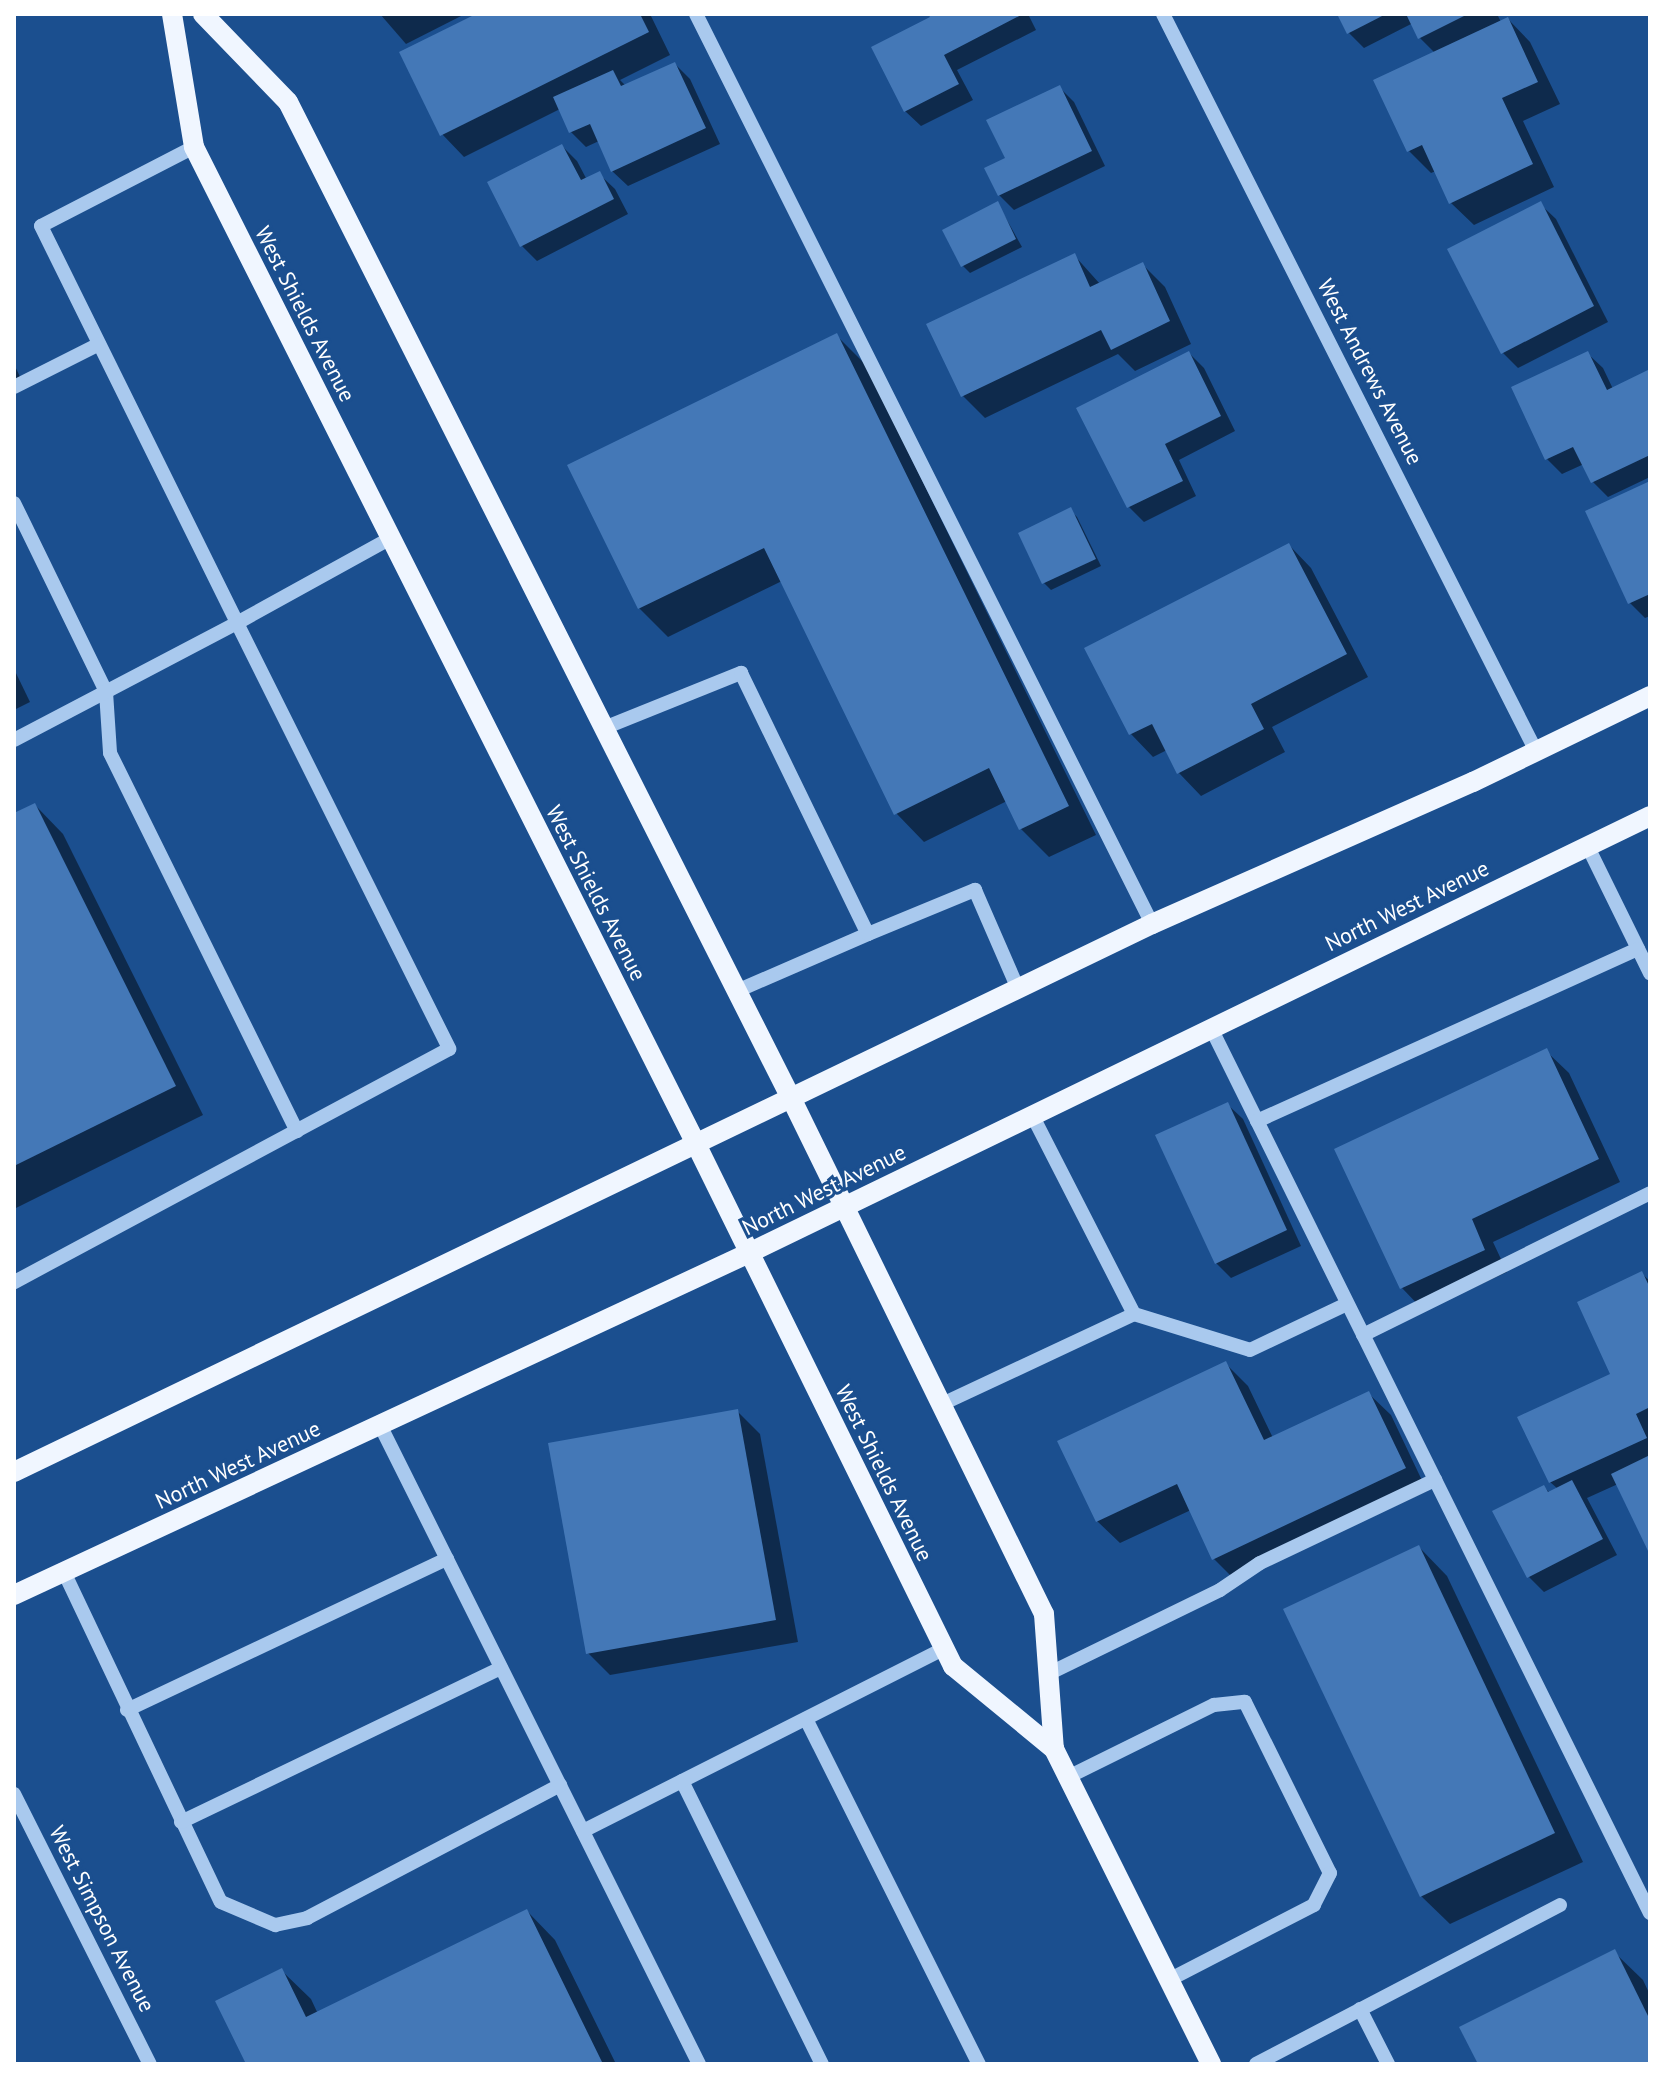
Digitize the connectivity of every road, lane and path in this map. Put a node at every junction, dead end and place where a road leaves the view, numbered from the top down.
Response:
1 (172, 14) edge
2 (203, 14) edge
3 (696, 14) edge
4 (1163, 14) edge
5 (194, 147) junction
6 (99, 344) junction
7 (14, 387) edge
8 (14, 503) edge
9 (391, 538) junction
10 (237, 623) junction
11 (106, 692) junction
12 (1650, 696) edge
13 (604, 728) junction
14 (14, 740) edge
15 (1536, 751) junction
16 (1650, 816) edge
17 (1587, 845) junction
18 (1152, 924) junction
19 (868, 934) junction
20 (1638, 949) junction
21 (1650, 973) edge
22 (1018, 989) junction
23 (737, 991) junction
24 (1211, 1028) junction
25 (792, 1100) junction
26 (1032, 1115) junction
27 (1257, 1121) junction
28 (297, 1131) junction
29 (696, 1144) junction
30 (1650, 1193) edge
31 (844, 1207) junction
32 (749, 1253) junction
33 (14, 1282) edge
34 (1347, 1304) junction
35 (1134, 1314) junction
36 (1363, 1335) junction
37 (940, 1405) junction
38 (380, 1425) junction
39 (14, 1472) edge
40 (1435, 1480) junction
41 (447, 1559) junction
42 (64, 1572) junction
43 (14, 1595) edge
44 (944, 1649) junction
45 (501, 1668) junction
46 (1048, 1674) junction
47 (127, 1710) junction
48 (806, 1719) junction
49 (1054, 1749) junction
50 (1068, 1777) junction
51 (682, 1781) junction
52 (560, 1785) junction
53 (14, 1794) edge
54 (181, 1822) junction
55 (583, 1831) junction
56 (1560, 1905) dead end
57 (1650, 1913) edge
58 (1169, 1980) junction
59 (1360, 2009) junction
60 (150, 2064) edge
61 (699, 2064) edge
62 (822, 2064) edge
63 (979, 2064) edge
64 (1211, 2064) edge
65 (1256, 2064) edge
66 (1388, 2064) edge

1 - 5 main road, West Shields Avenue
2 - 13 main road, West Shields Avenue
3 - 18 street
4 - 15 street, West Andrews Avenue
5 - 6 street
5 - 9 main road, West Shields Avenue
6 - 7 street
6 - 10 street
8 - 11 street
9 - 10 street
9 - 29 main road, West Shields Avenue
10 - 11 street
10 - 28 street
11 - 14 street
11 - 28 street
12 - 15 main road
13 - 19 street
13 - 23 main road, West Shields Avenue
15 - 18 main road
16 - 17 main road, North West Avenue
17 - 20 street
17 - 24 main road, North West Avenue
18 - 22 main road
19 - 22 street
19 - 23 street
20 - 21 street
20 - 27 street
22 - 25 main road
23 - 25 main road, West Shields Avenue
24 - 26 main road, North West Avenue
24 - 27 street
25 - 29 main road
25 - 31 main road, West Shields Avenue
26 - 31 main road, North West Avenue
26 - 35 street
27 - 34 street
28 - 33 street
29 - 32 main road, West Shields Avenue
29 - 39 main road
30 - 36 street
31 - 32 main road, North West Avenue
31 - 37 main road, West Shields Avenue
32 - 38 main road, North West Avenue
32 - 44 main road, West Shields Avenue
34 - 35 street
34 - 36 street
35 - 37 street
36 - 40 street
37 - 46 main road, West Shields Avenue
38 - 41 street
38 - 42 main road, North West Avenue
40 - 46 street
40 - 57 street
41 - 45 street
41 - 47 street
42 - 43 main road, North West Avenue
42 - 47 street
44 - 48 street
44 - 49 main road, West Shields Avenue
45 - 52 street
45 - 54 street
46 - 49 main road, West Shields Avenue
47 - 54 street
48 - 51 street
48 - 63 street
49 - 50 main road, West Shields Avenue
50 - 58 main road, West Shields Avenue
50 - 58 street
51 - 55 street
51 - 62 street
52 - 54 street
52 - 55 street
53 - 60 street, West Simpson Avenue
55 - 61 street
56 - 59 street
58 - 64 main road, West Shields Avenue
59 - 65 street
59 - 66 street

